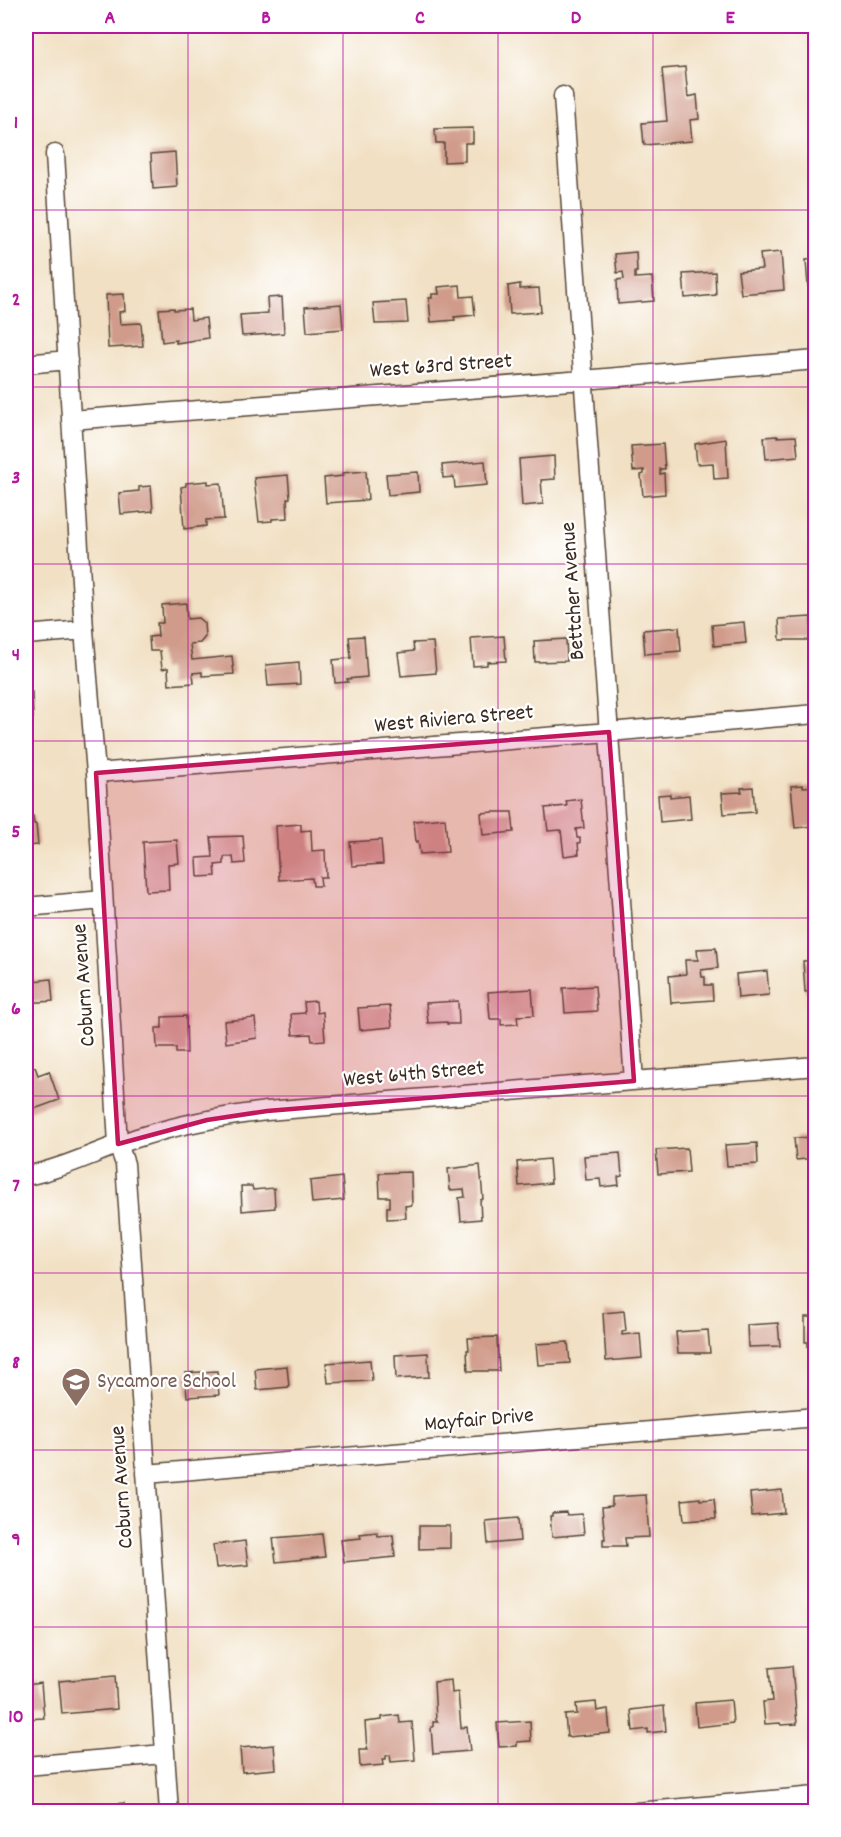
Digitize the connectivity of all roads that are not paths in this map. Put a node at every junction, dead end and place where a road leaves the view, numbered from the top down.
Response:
1 (563, 96) dead end
2 (55, 154) dead end
3 (68, 360) junction
4 (816, 360) edge
5 (26, 364) edge
6 (583, 380) junction
7 (71, 420) junction
8 (84, 630) junction
9 (26, 635) edge
10 (816, 714) edge
11 (609, 732) junction
12 (96, 773) junction
13 (103, 900) junction
14 (26, 907) edge
15 (816, 1066) edge
16 (634, 1081) junction
17 (118, 1144) junction
18 (26, 1176) edge
19 (816, 1417) edge
20 (146, 1474) junction
21 (164, 1754) junction
22 (26, 1766) edge
23 (816, 1796) edge
24 (169, 1812) edge
25 (637, 1812) edge

1 - 6 street, Bettcher Avenue
2 - 3 street, Coburn Avenue
3 - 5 street
3 - 7 street, Coburn Avenue
4 - 6 street, West 63rd Street
6 - 7 street, West 63rd Street
6 - 11 street, Bettcher Avenue
7 - 8 street, Coburn Avenue
8 - 9 street
8 - 12 street, Coburn Avenue
10 - 11 street, West Riviera Street
11 - 12 street, West Riviera Street
11 - 16 street, Bettcher Avenue
12 - 13 street, Coburn Avenue
13 - 14 street
13 - 17 street, Coburn Avenue
15 - 16 street, West 64th Street
16 - 17 street, West 64th Street
17 - 18 street, West 64th Street
17 - 20 street, Coburn Avenue
19 - 20 street, Mayfair Drive
20 - 21 street, Coburn Avenue
21 - 22 street
21 - 24 street, Coburn Avenue
23 - 25 street

